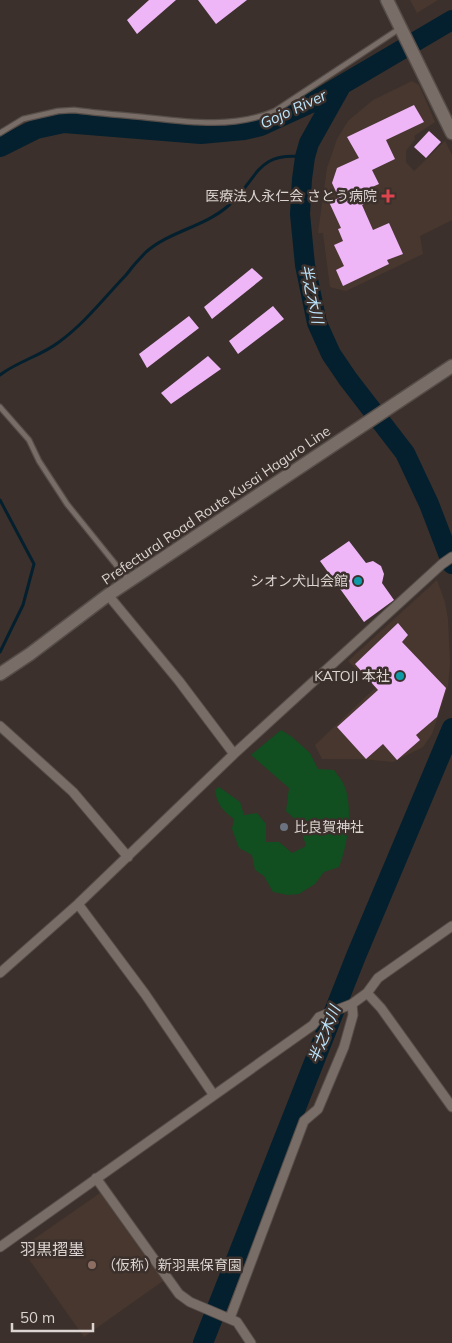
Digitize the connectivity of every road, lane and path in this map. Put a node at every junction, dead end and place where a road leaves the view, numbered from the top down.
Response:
1 (387, 0) edge
2 (401, 28) junction
3 (0, 133) edge
4 (452, 133) edge
5 (452, 366) edge
6 (0, 407) edge
7 (452, 557) edge
8 (137, 580) junction
9 (108, 595) junction
10 (0, 674) edge
11 (0, 726) edge
12 (234, 754) junction
13 (128, 857) junction
14 (78, 904) junction
15 (452, 926) edge
16 (0, 973) edge
17 (367, 993) junction
18 (352, 1004) junction
19 (213, 1094) junction
20 (452, 1107) edge
21 (96, 1178) junction
22 (0, 1247) edge
23 (230, 1318) junction
24 (251, 1343) edge

1 - 2 main road
2 - 3 lane
2 - 4 main road
5 - 8 main road, Prefectural Road Route Kusai Haguro Line
6 - 8 lane
7 - 12 street
8 - 9 main road, Prefectural Road Route Kusai Haguro Line
9 - 10 main road, Prefectural Road Route Kusai Haguro Line
9 - 12 street
11 - 13 street
12 - 13 street
13 - 14 street
14 - 16 street
14 - 19 street
15 - 17 street
17 - 18 street
17 - 20 street
18 - 19 street
18 - 23 street
19 - 21 street
21 - 22 street
21 - 23 street
23 - 24 street

